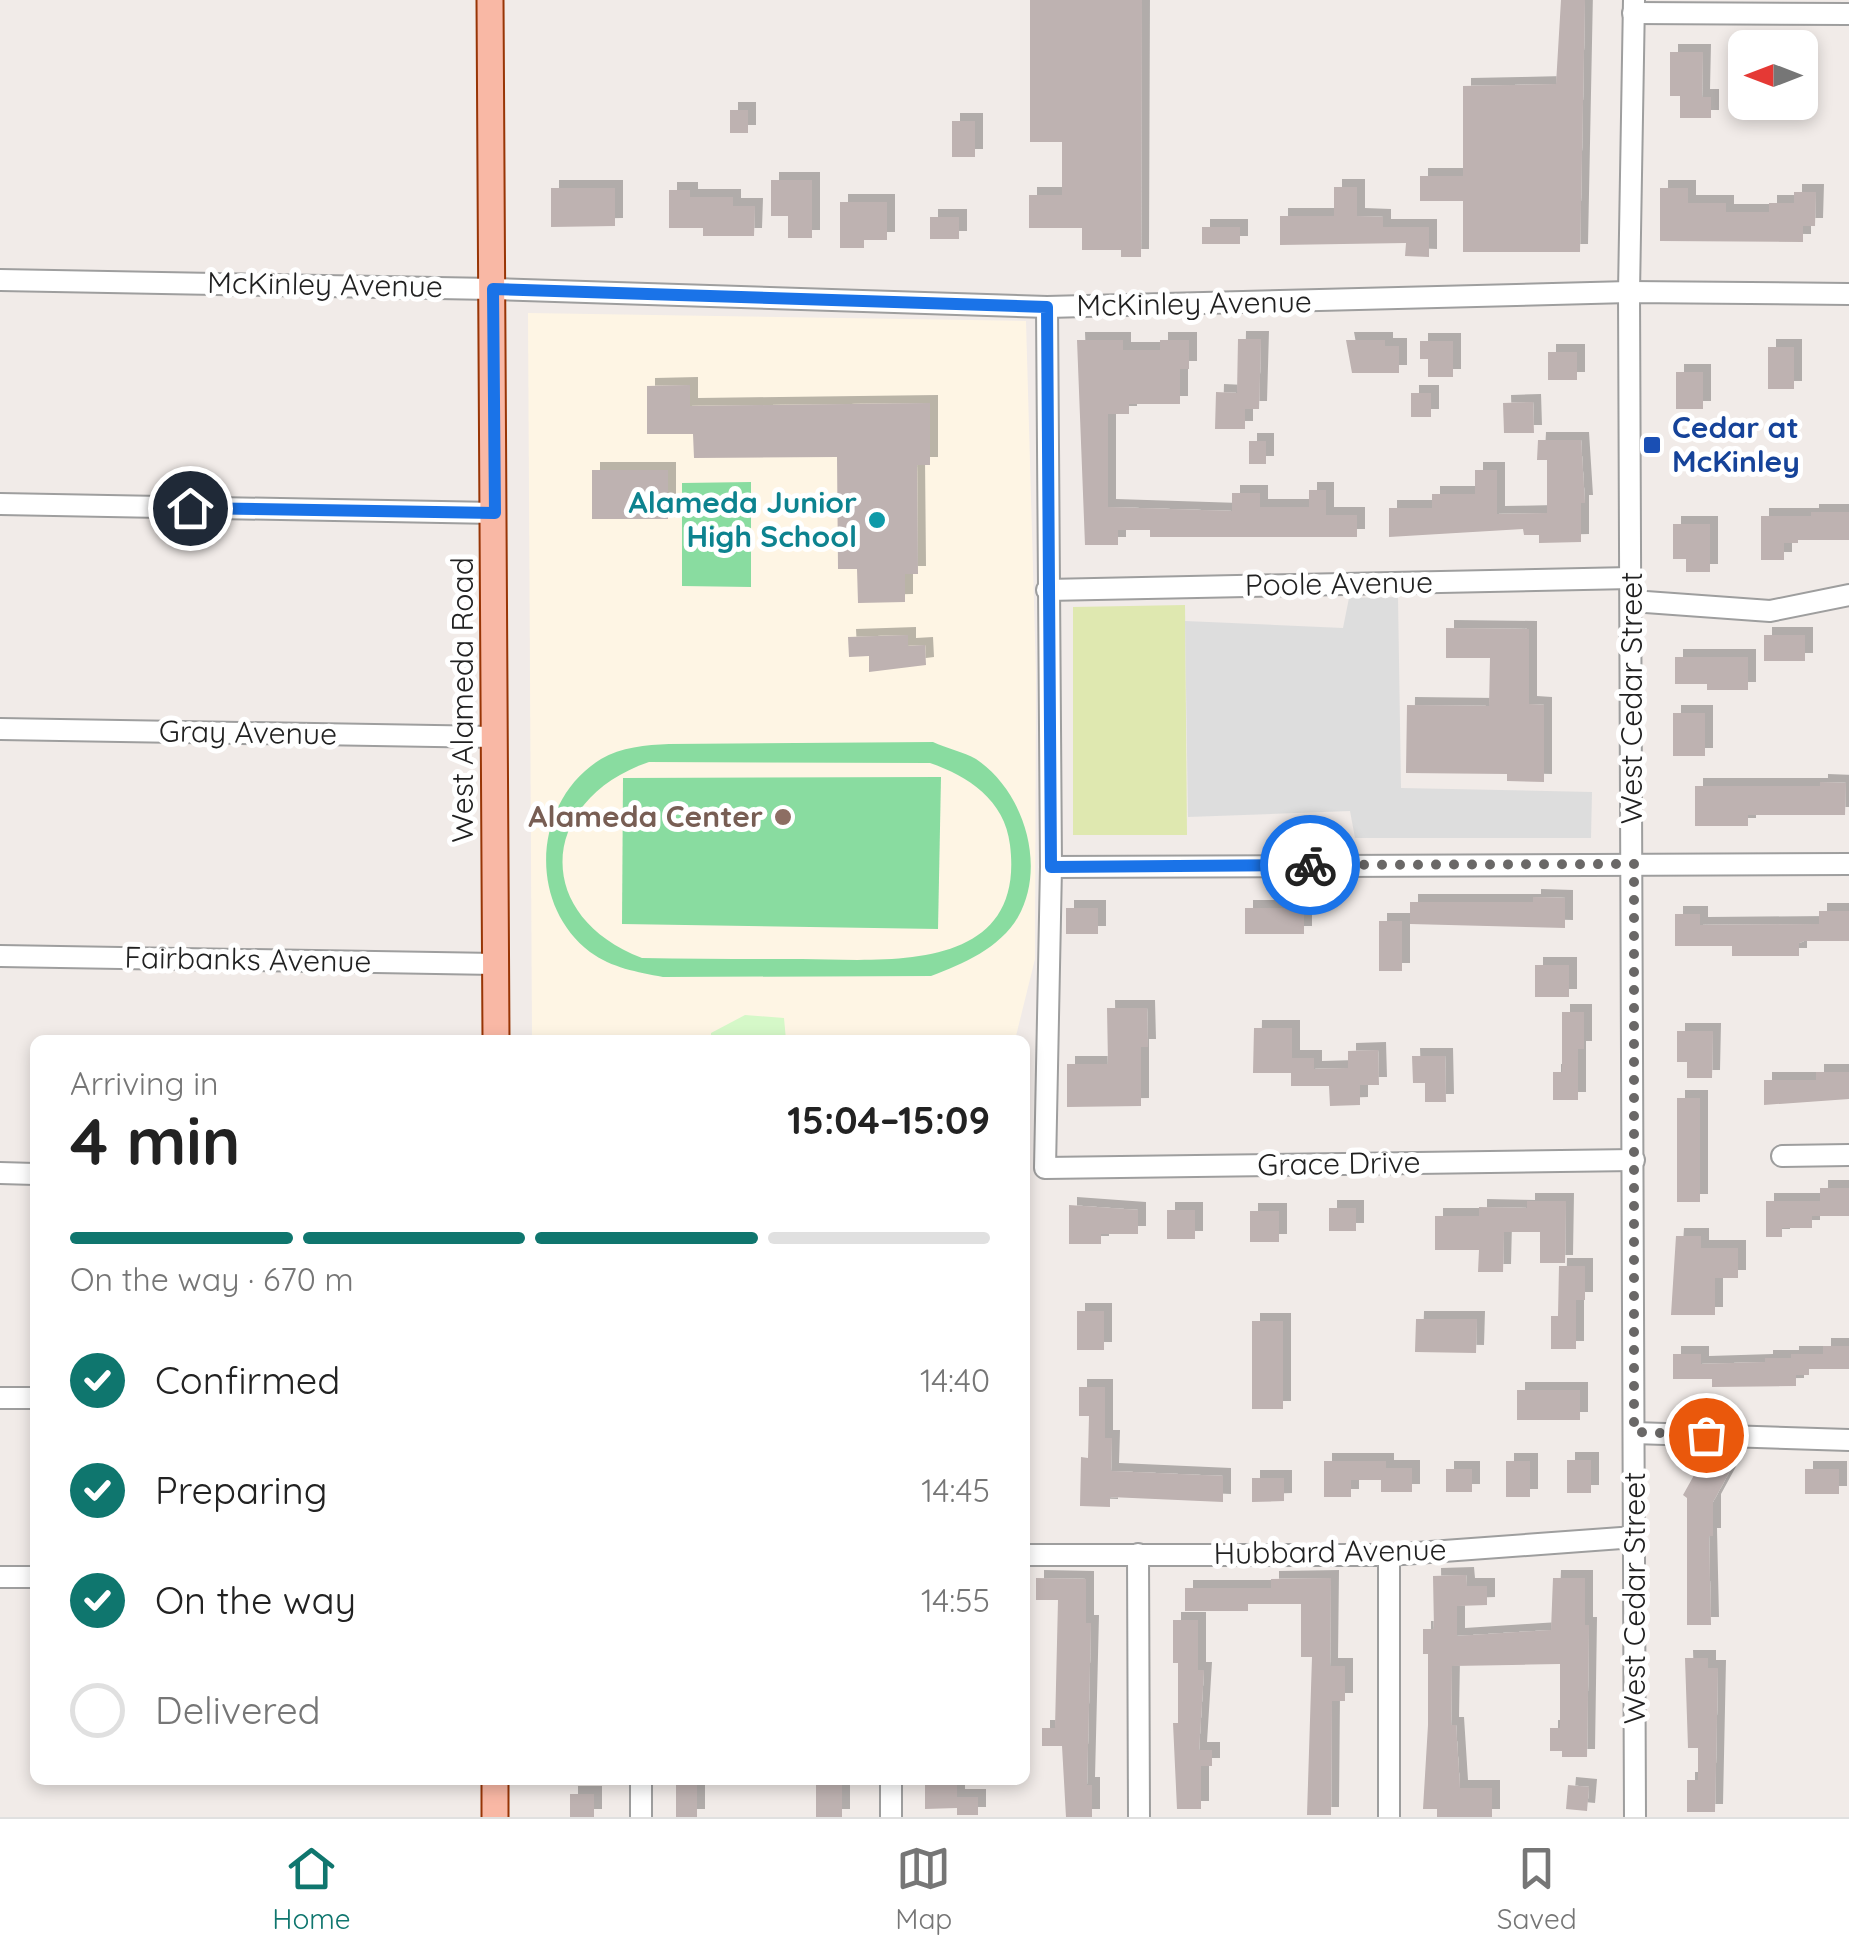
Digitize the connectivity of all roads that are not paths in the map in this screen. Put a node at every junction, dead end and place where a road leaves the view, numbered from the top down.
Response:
1 (490, 0) edge
2 (1634, 6) edge
3 (1849, 14) edge
4 (0, 280) edge
5 (493, 289) junction
6 (1629, 292) junction
7 (1849, 294) edge
8 (1047, 307) junction
9 (0, 504) edge
10 (495, 513) junction
11 (1631, 578) junction
12 (1047, 590) junction
13 (1849, 595) edge
14 (1632, 601) junction
15 (0, 729) edge
16 (495, 737) junction
17 (1634, 864) junction
18 (1849, 864) edge
19 (1051, 867) junction
20 (0, 956) edge
21 (496, 964) junction
22 (496, 1035) edge
23 (1849, 1155) edge
24 (1782, 1156) dead end
25 (1634, 1160) junction
26 (0, 1173) edge
27 (30, 1174) edge
28 (0, 1398) edge
29 (30, 1398) edge
30 (1634, 1432) junction
31 (1849, 1440) edge
32 (1635, 1537) junction
33 (1030, 1554) edge
34 (1138, 1554) junction
35 (1389, 1555) junction
36 (0, 1577) edge
37 (30, 1577) edge
38 (495, 1785) edge
39 (641, 1785) edge
40 (891, 1785) edge
41 (495, 1817) edge
42 (641, 1817) edge
43 (892, 1817) edge
44 (1140, 1817) edge
45 (1389, 1817) edge
46 (1635, 1817) edge

1 - 5 main road, West Alameda Road
2 - 3 street
2 - 6 street, West Cedar Street
4 - 5 street, McKinley Avenue
5 - 8 street, McKinley Avenue
5 - 10 main road, West Alameda Road
6 - 7 street, McKinley Avenue
6 - 8 street, McKinley Avenue
6 - 11 street, West Cedar Street
8 - 12 street
9 - 10 street
10 - 16 main road, West Alameda Road
11 - 12 street, Poole Avenue
11 - 14 street, West Cedar Street
12 - 19 street
13 - 14 street
14 - 17 street, West Cedar Street
15 - 16 street, Gray Avenue
16 - 21 main road, West Alameda Road
17 - 18 street
17 - 19 street
17 - 25 street, West Cedar Street
19 - 25 street, Grace Drive
20 - 21 street, Fairbanks Avenue
21 - 22 main road, West Alameda Road
23 - 24 street
25 - 30 street, West Cedar Street
26 - 27 street
28 - 29 street
30 - 31 street
30 - 32 street, West Cedar Street
32 - 35 street, Hubbard Avenue
32 - 46 street, West Cedar Street
33 - 34 street, Hubbard Avenue
34 - 35 street, Hubbard Avenue
34 - 44 street
35 - 45 street
36 - 37 street
38 - 41 main road
39 - 42 street
40 - 43 street

